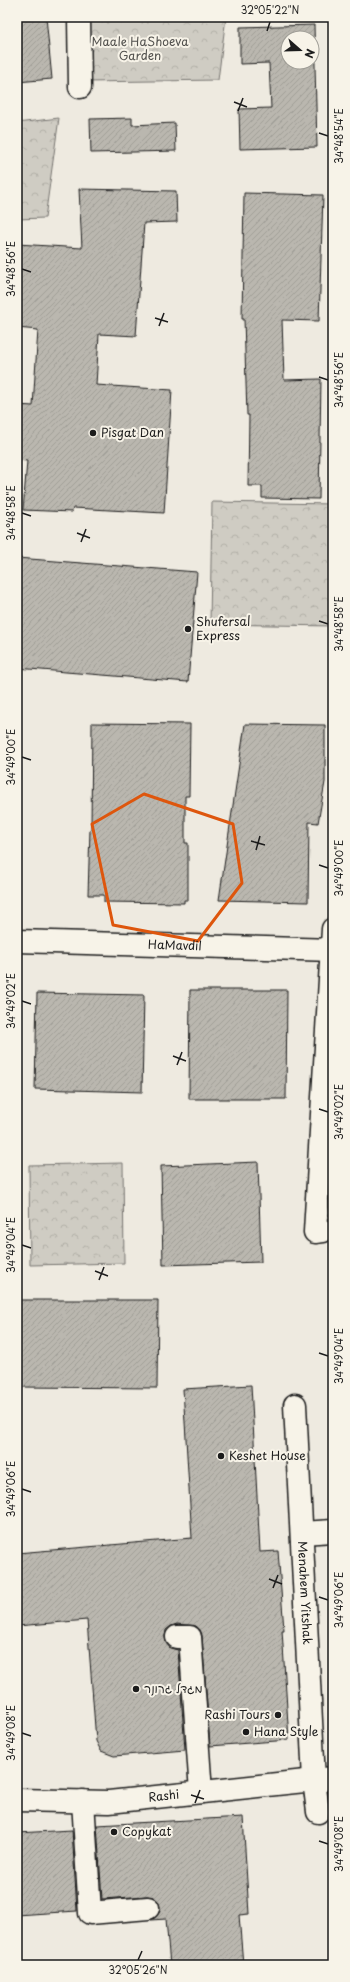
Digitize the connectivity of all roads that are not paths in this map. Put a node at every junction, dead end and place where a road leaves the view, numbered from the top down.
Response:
1 (79, 17) edge
2 (80, 87) dead end
3 (333, 929) edge
4 (17, 941) edge
5 (333, 950) edge
6 (323, 1231) dead end
7 (295, 1405) dead end
8 (333, 1531) edge
9 (302, 1533) junction
10 (177, 1638) dead end
11 (324, 1779) edge
12 (201, 1792) junction
13 (17, 1800) edge
14 (83, 1800) junction
15 (318, 1812) dead end
16 (148, 1908) dead end

1 - 2 street
3 - 5 street
4 - 5 street, HaMavdil
5 - 6 street
7 - 9 street, Menahem Yitshak
8 - 9 street
9 - 11 street, Menahem Yitshak
10 - 12 street
11 - 12 street, Rashi
11 - 15 street, Menahem Yitshak
12 - 14 street, Rashi
13 - 14 street, Rashi
14 - 16 street

